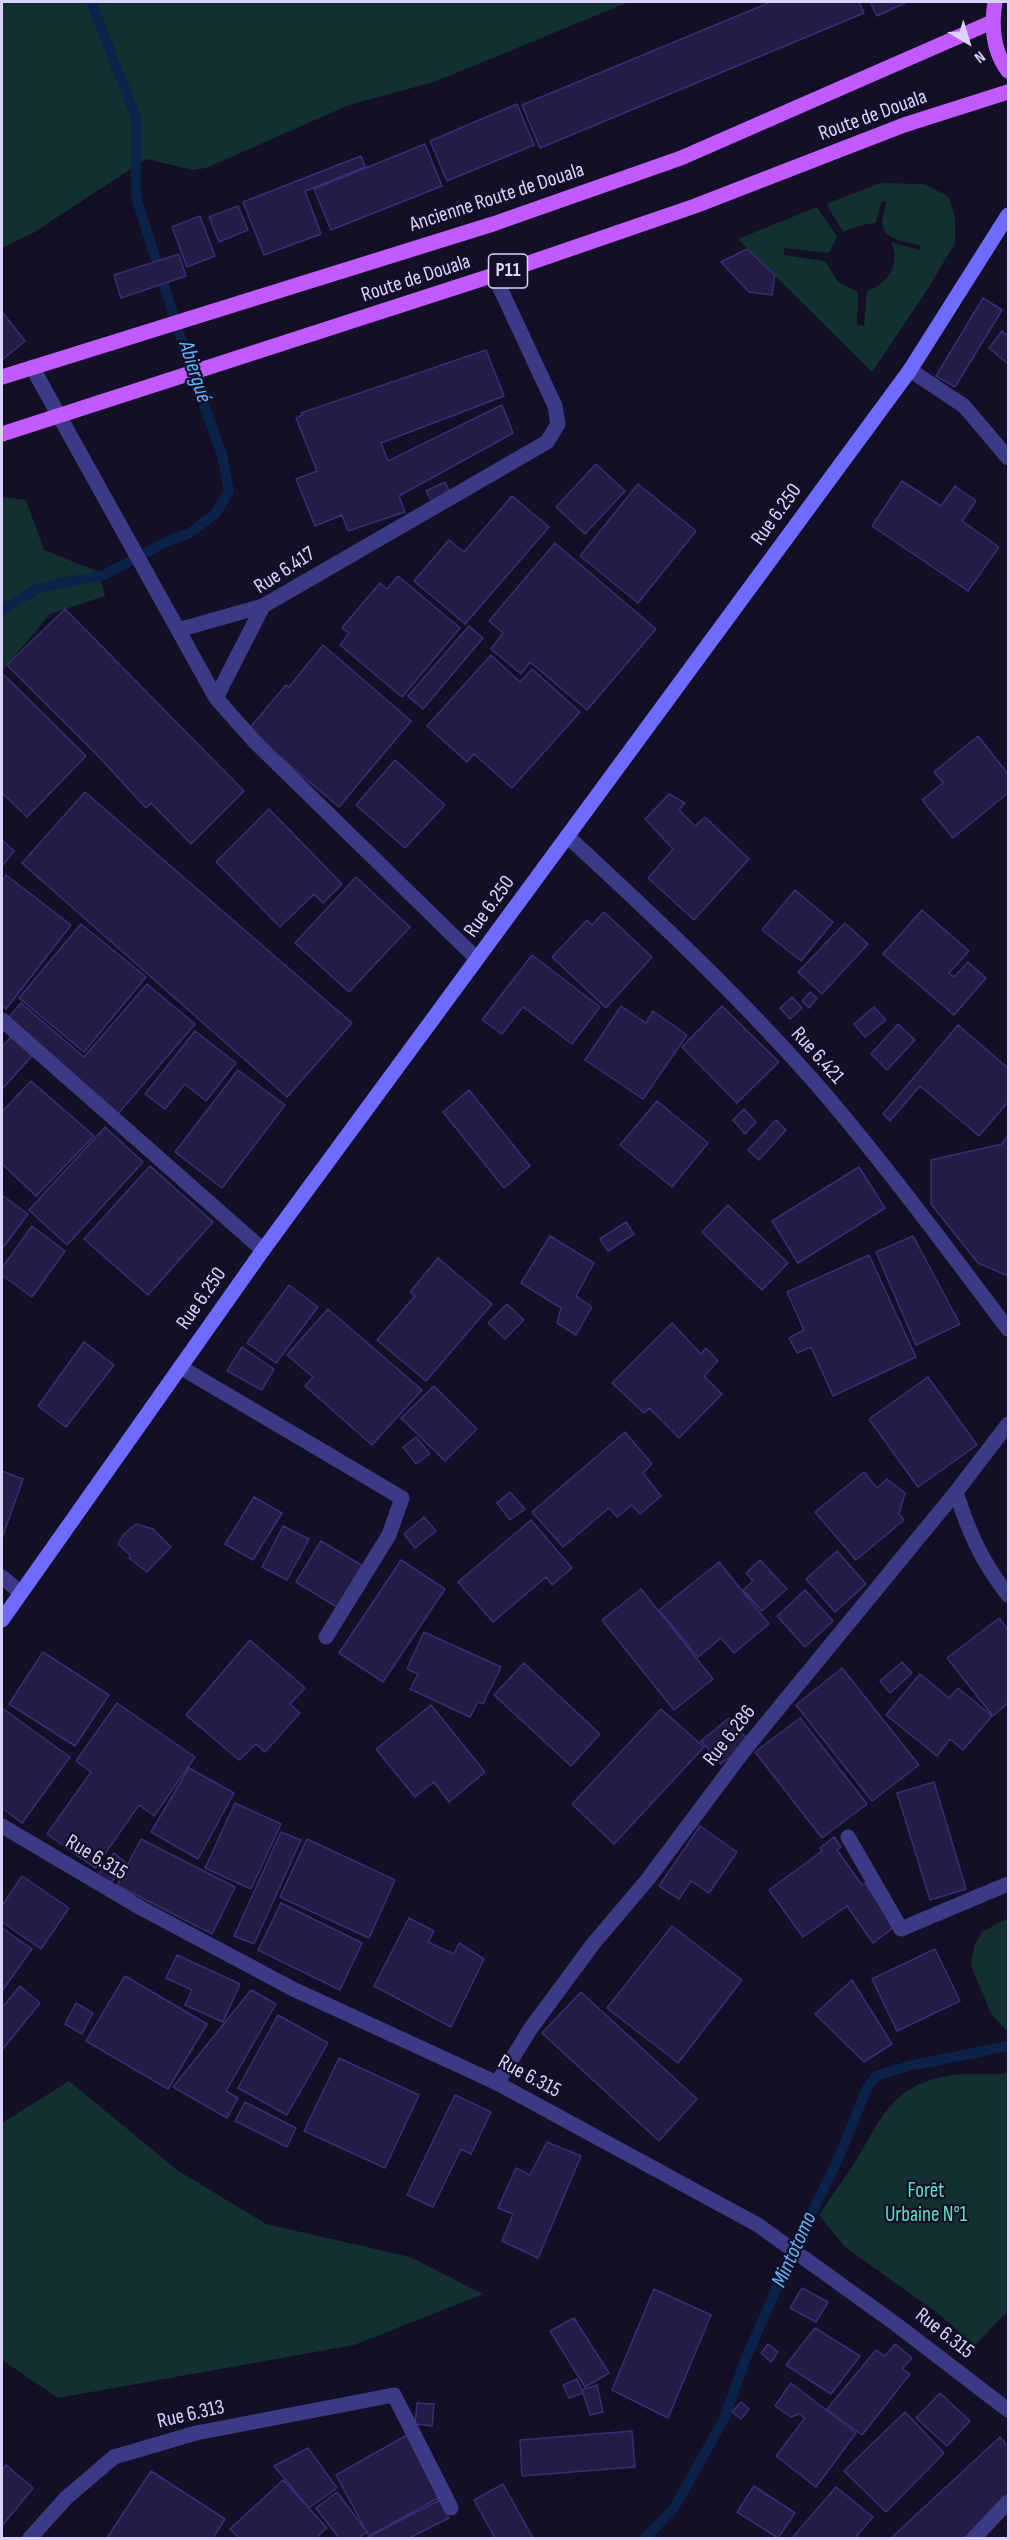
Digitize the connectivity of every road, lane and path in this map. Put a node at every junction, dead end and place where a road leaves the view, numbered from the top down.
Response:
1 (995, 2) edge
2 (992, 21) junction
3 (1008, 71) edge
4 (1008, 92) edge
5 (1008, 215) edge
6 (494, 275) junction
7 (32, 367) junction
8 (910, 370) junction
9 (2, 377) edge
10 (59, 416) junction
11 (2, 434) edge
12 (1008, 458) edge
13 (263, 606) junction
14 (178, 630) junction
15 (216, 698) junction
16 (567, 836) junction
17 (477, 959) junction
18 (2, 1020) edge
19 (263, 1250) junction
20 (1008, 1329) edge
21 (180, 1367) junction
22 (1008, 1424) edge
23 (956, 1492) junction
24 (2, 1577) edge
25 (21, 1593) junction
26 (1008, 1595) edge
27 (2, 1620) edge
28 (326, 1637) dead end
29 (2, 1826) edge
30 (848, 1837) dead end
31 (1008, 1884) edge
32 (497, 2083) junction
33 (1008, 2410) edge
34 (1008, 2502) edge
35 (451, 2508) dead end
36 (30, 2538) edge
37 (974, 2538) edge

1 - 2 main road
2 - 3 main road
2 - 7 main road, Ancienne Route de Douala / P11
4 - 6 main road, Route de Douala / P11
5 - 8 main road, Rue 6.250
6 - 10 main road, Route de Douala / P11
6 - 13 street, Rue 6.417
7 - 9 main road, Ancienne Route de Douala / P11
7 - 10 street
8 - 12 street
8 - 16 main road, Rue 6.250
10 - 11 main road, Route de Douala / P11
10 - 14 street
13 - 14 street
13 - 15 street, Rue 6.417
14 - 15 street
15 - 17 street
16 - 17 main road, Rue 6.250
16 - 20 street, Rue 6.421
17 - 19 main road, Rue 6.250
18 - 19 street
19 - 21 main road, Rue 6.250
21 - 25 main road, Rue 6.250
21 - 28 street
22 - 23 street, Rue 6.286
23 - 26 street
23 - 32 street, Rue 6.286
24 - 25 street
25 - 27 main road, Rue 6.250
29 - 32 street, Rue 6.315
30 - 31 street
32 - 33 street, Rue 6.315
34 - 37 street
35 - 36 street, Rue 6.313

